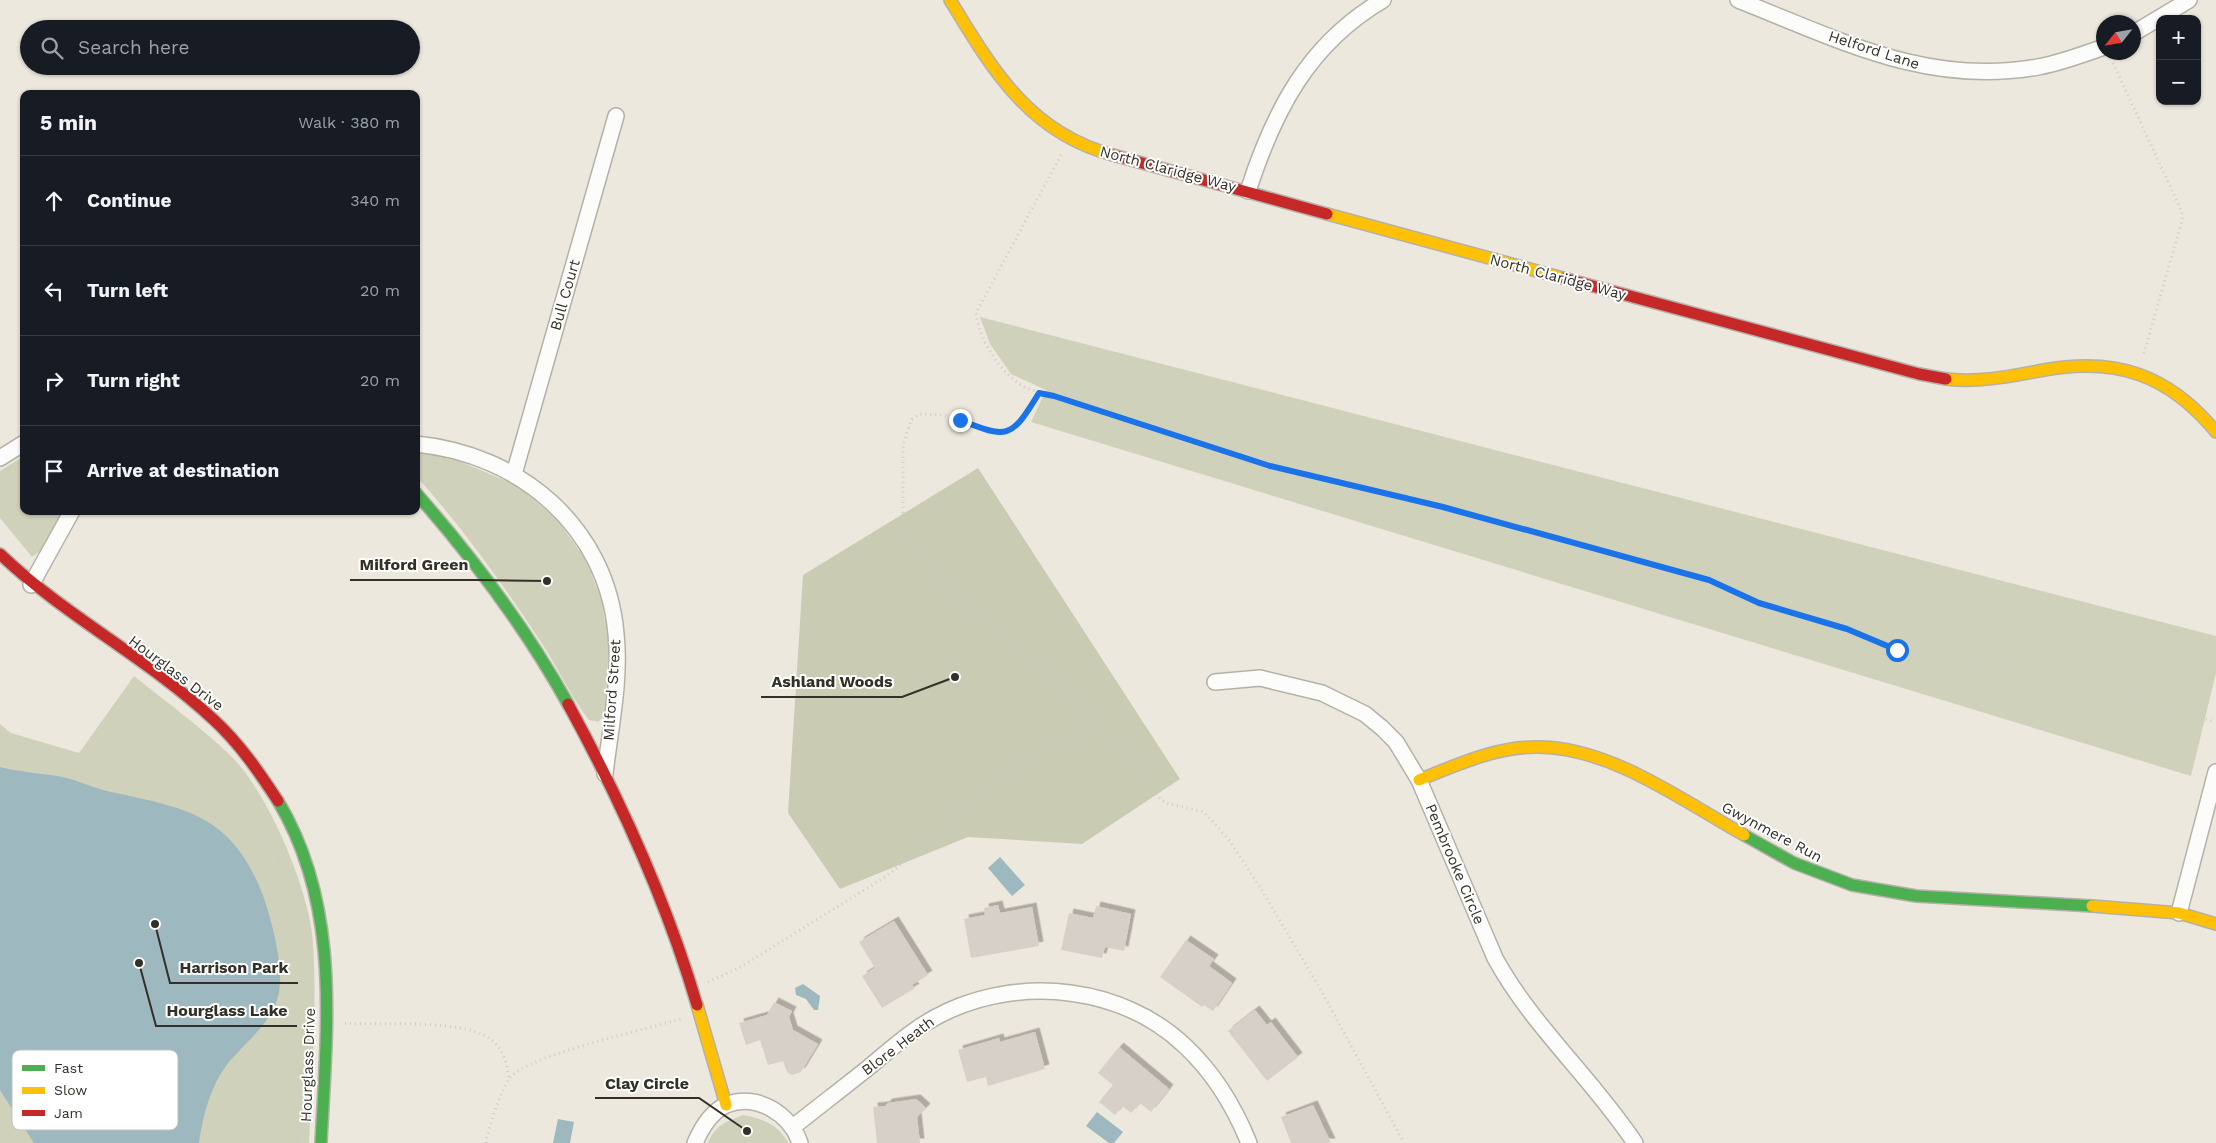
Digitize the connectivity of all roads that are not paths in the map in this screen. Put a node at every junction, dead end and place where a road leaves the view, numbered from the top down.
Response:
1 (950, 0) edge
2 (1383, 0) edge
3 (1738, 0) edge
4 (2189, 0) edge
5 (2141, 29) edge
6 (2096, 50) edge
7 (616, 116) dead end
8 (1248, 191) junction
9 (2216, 432) edge
10 (420, 445) edge
11 (20, 446) edge
12 (0, 458) edge
13 (514, 474) junction
14 (420, 498) edge
15 (70, 515) edge
16 (0, 554) edge
17 (31, 585) junction
18 (1214, 682) dead end
19 (2216, 772) edge
20 (605, 776) junction
21 (1419, 780) junction
22 (2179, 914) junction
23 (2216, 924) edge
24 (726, 1106) junction
25 (794, 1127) junction
26 (321, 1143) edge
27 (695, 1143) edge
28 (800, 1143) edge
29 (1248, 1143) edge
30 (1635, 1143) edge

1 - 8 street, North Claridge Way
2 - 8 street
3 - 6 street, Helford Lane
4 - 5 street
7 - 13 street, Bull Court
8 - 9 street, North Claridge Way
10 - 13 street, Milford Street
11 - 12 street
13 - 20 street, Milford Street
14 - 20 street, Milford Street
15 - 17 street
16 - 17 street, Hourglass Drive
17 - 26 street, Hourglass Drive
18 - 21 street, Pembrooke Circle
19 - 22 street
20 - 24 street, Milford Street
21 - 22 street, Gwynmere Run
21 - 30 street, Pembrooke Circle
22 - 23 street, Gwynmere Run
24 - 25 street
24 - 27 street
25 - 28 street
25 - 29 street, Blore Heath

